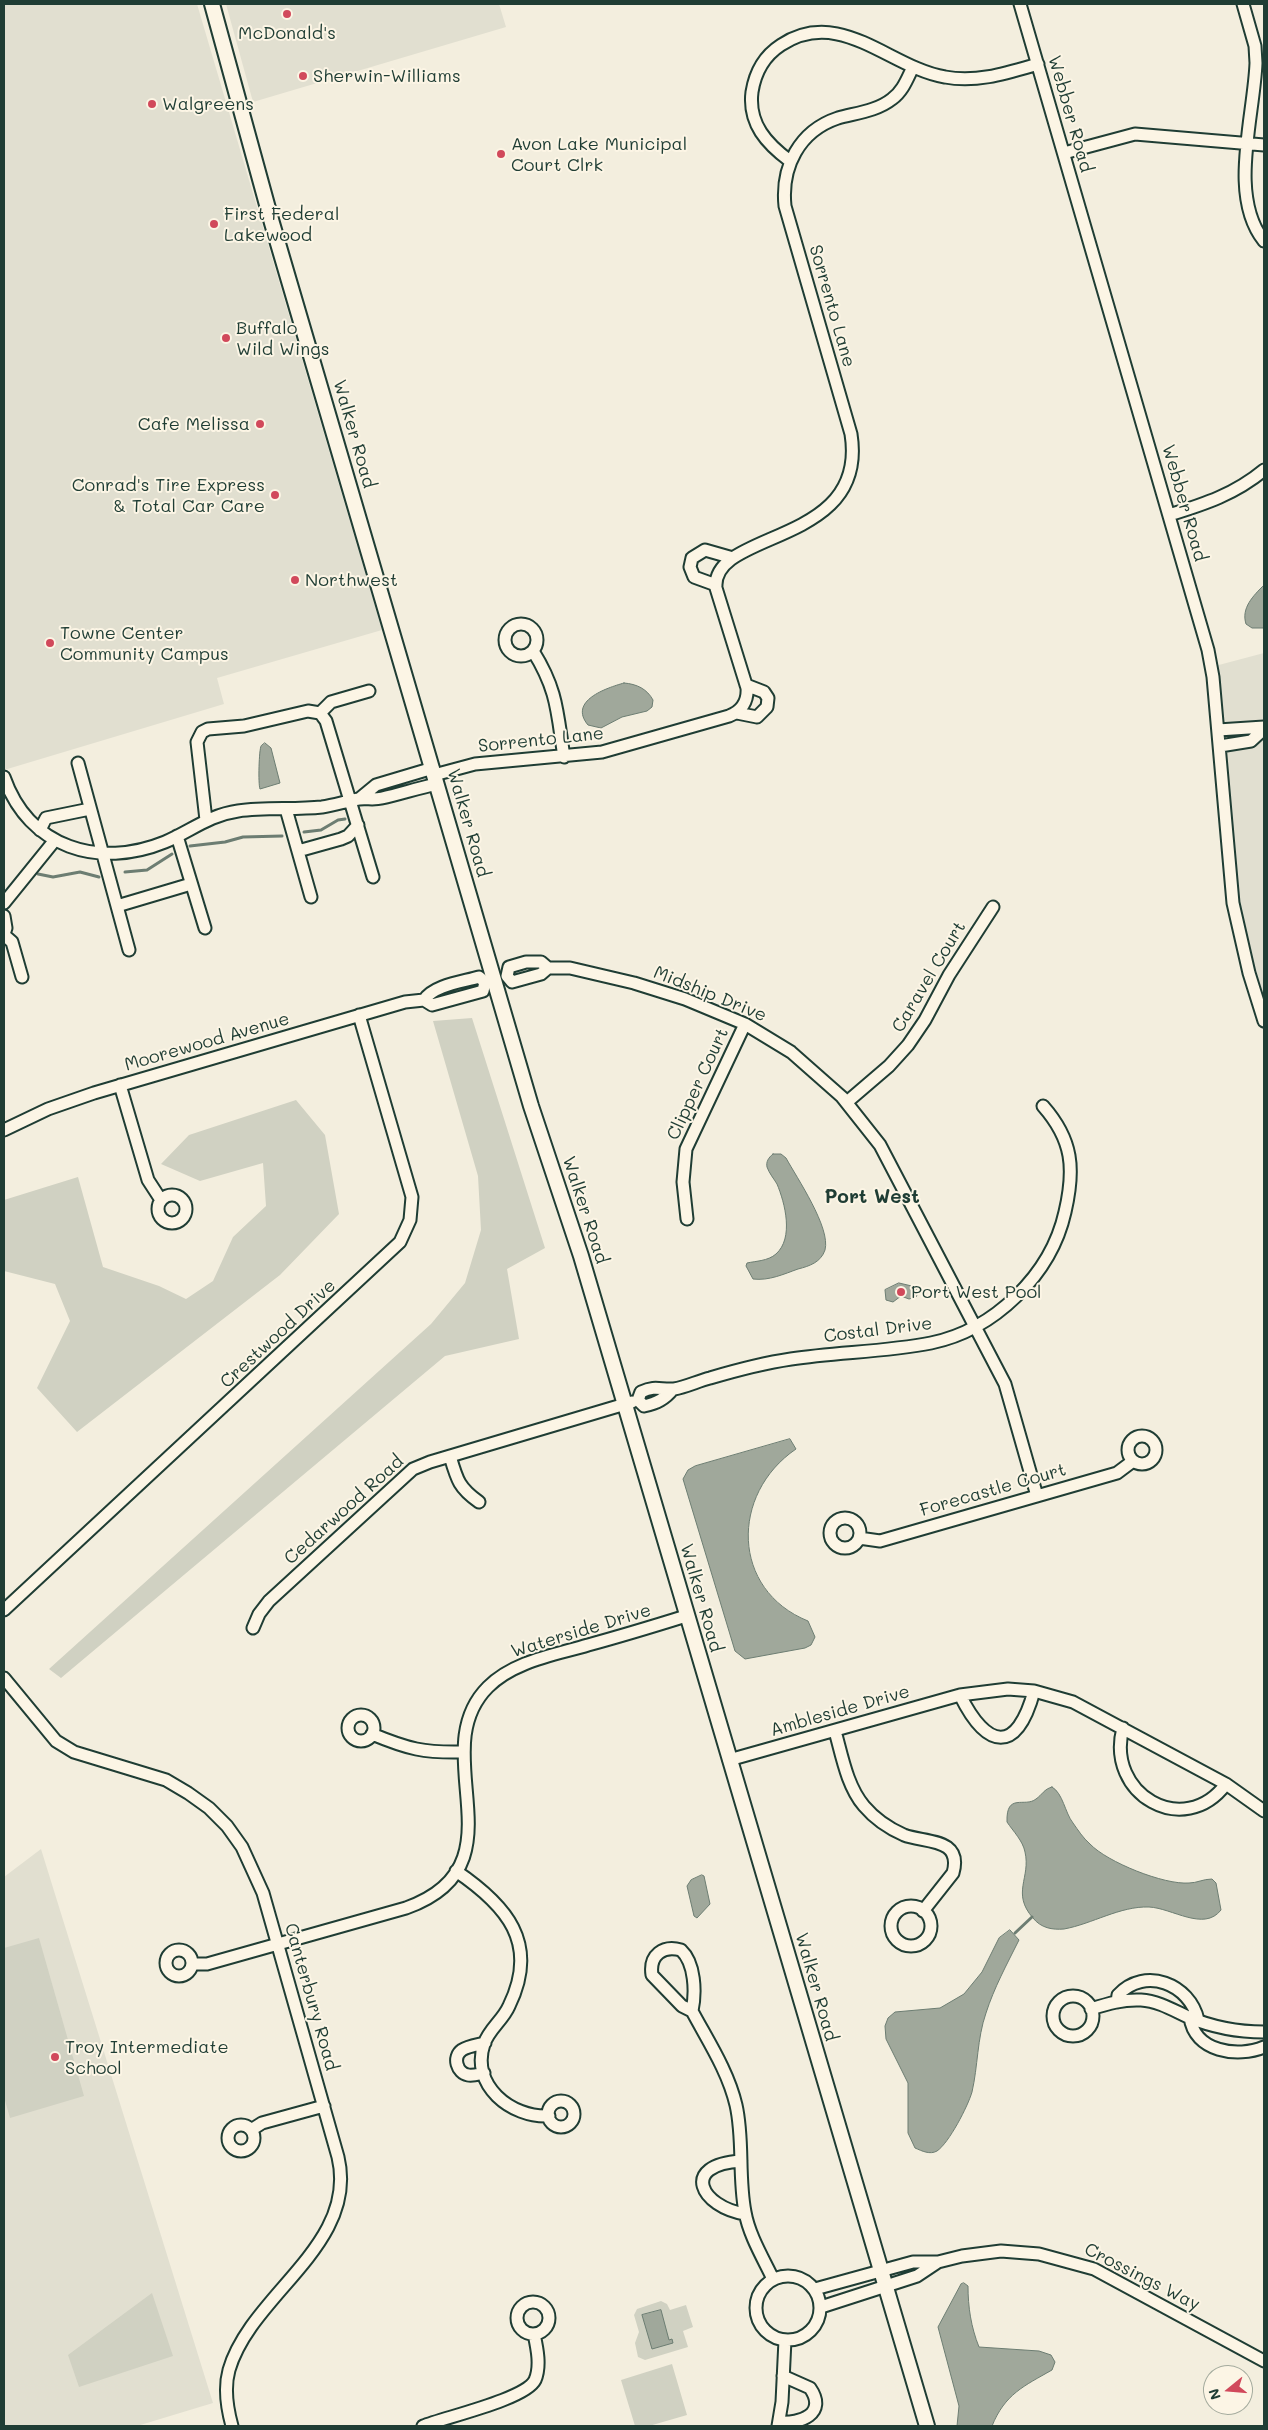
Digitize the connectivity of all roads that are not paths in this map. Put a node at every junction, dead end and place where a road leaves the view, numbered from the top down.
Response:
1 (212, 4) edge
2 (1020, 4) edge
3 (1243, 4) edge
4 (1038, 64) junction
5 (913, 67) junction
6 (1248, 144) junction
7 (1264, 145) edge
8 (1064, 153) junction
9 (790, 161) junction
10 (1264, 241) edge
11 (1264, 470) edge
12 (1169, 515) junction
13 (733, 558) junction
14 (716, 585) junction
15 (533, 651) dead end
16 (746, 685) junction
17 (369, 691) dead end
18 (737, 712) junction
19 (320, 713) junction
20 (1264, 728) edge
21 (1218, 730) junction
22 (1220, 746) junction
23 (564, 757) junction
24 (78, 763) dead end
25 (435, 776) junction
26 (4, 777) edge
27 (355, 800) junction
28 (90, 809) junction
29 (286, 809) junction
30 (206, 820) junction
31 (358, 825) junction
32 (40, 830) junction
33 (177, 836) junction
34 (55, 840) junction
35 (298, 851) junction
36 (102, 854) junction
37 (373, 877) dead end
38 (191, 884) junction
39 (311, 897) dead end
40 (4, 903) edge
41 (117, 906) junction
42 (993, 907) dead end
43 (4, 916) edge
44 (205, 928) dead end
45 (4, 935) edge
46 (129, 950) dead end
47 (22, 977) dead end
48 (495, 979) junction
49 (359, 1015) junction
50 (1264, 1021) edge
51 (745, 1024) junction
52 (120, 1086) junction
53 (847, 1102) junction
54 (1043, 1106) dead end
55 (4, 1130) edge
56 (161, 1200) dead end
57 (687, 1219) dead end
58 (974, 1326) junction
59 (673, 1389) junction
60 (631, 1402) junction
61 (450, 1456) junction
62 (1133, 1461) dead end
63 (1037, 1496) junction
64 (480, 1502) dead end
65 (860, 1538) dead end
66 (4, 1610) edge
67 (686, 1616) junction
68 (253, 1628) dead end
69 (4, 1678) edge
70 (1034, 1692) junction
71 (960, 1695) junction
72 (1123, 1728) junction
73 (835, 1731) junction
74 (372, 1734) dead end
75 (463, 1752) junction
76 (729, 1760) junction
77 (1226, 1784) junction
78 (1264, 1811) edge
79 (456, 1871) junction
80 (924, 1911) dead end
81 (278, 1944) junction
82 (192, 1964) dead end
83 (1117, 2002) junction
84 (1091, 2009) dead end
85 (692, 2010) junction
86 (1194, 2019) junction
87 (1264, 2032) edge
88 (484, 2043) junction
89 (1264, 2046) edge
90 (484, 2073) junction
91 (324, 2106) junction
92 (548, 2116) dead end
93 (251, 2130) dead end
94 (741, 2161) junction
95 (745, 2214) junction
96 (938, 2262) junction
97 (880, 2271) junction
98 (773, 2279) junction
99 (885, 2287) junction
100 (815, 2289) junction
101 (820, 2307) junction
102 (534, 2334) dead end
103 (785, 2340) junction
104 (1264, 2361) edge
105 (783, 2376) junction
106 (778, 2424) edge
107 (232, 2426) edge
108 (423, 2426) edge
109 (926, 2426) edge

1 - 25 street, Walker Road
2 - 4 street, Webber Road
3 - 6 street
4 - 5 street
4 - 8 street, Webber Road
5 - 9 street, Sorrento Lane
5 - 9 street
6 - 7 street
6 - 8 street
6 - 10 street
8 - 12 street, Webber Road
9 - 13 street, Sorrento Lane
11 - 12 street
12 - 21 street, Webber Road
13 - 14 street, Sorrento Lane
13 - 14 street
14 - 16 street
15 - 23 street
16 - 18 street
16 - 18 street, Sorrento Lane
17 - 19 street
18 - 23 street, Sorrento Lane
19 - 27 street
19 - 30 street
20 - 21 street
20 - 22 street
21 - 22 street, Webber Road
22 - 50 street, Webber Road
23 - 25 street, Sorrento Lane
24 - 28 street
25 - 27 street
25 - 27 street
25 - 48 street, Walker Road
26 - 32 street
27 - 29 street
27 - 31 street
28 - 32 street
28 - 36 street
29 - 30 street
29 - 35 street
30 - 33 street
31 - 35 street
31 - 37 street
32 - 34 street
33 - 36 street
33 - 38 street
34 - 36 street
34 - 40 street
35 - 39 street
36 - 41 street
38 - 41 street
38 - 44 street
41 - 46 street
42 - 53 street, Caravel Court
43 - 45 street
45 - 47 street
48 - 49 street, Moorewood Avenue
48 - 51 street, Midship Drive
48 - 60 street, Walker Road
49 - 52 street, Moorewood Avenue
49 - 66 street, Crestwood Drive
51 - 53 street, Midship Drive
51 - 57 street, Clipper Court
52 - 55 street, Moorewood Avenue
52 - 56 street
53 - 58 street, Midship Drive
54 - 58 street, Costal Drive
58 - 59 street, Costal Drive
58 - 63 street, Midship Drive
59 - 60 street, Costal Drive
59 - 60 street, Costal Drive
60 - 61 street, Cedarwood Road
60 - 67 street, Walker Road
61 - 64 street
61 - 68 street, Cedarwood Road
62 - 63 street, Forecastle Court
63 - 65 street, Forecastle Court
67 - 75 street, Waterside Drive
67 - 76 street, Walker Road
69 - 81 street, Canterbury Road
70 - 71 street, Ambleside Drive
70 - 71 street
70 - 72 street, Ambleside Drive
71 - 73 street, Ambleside Drive
72 - 77 street, Ambleside Drive
72 - 77 street
73 - 76 street, Ambleside Drive
73 - 80 street
74 - 75 street
75 - 79 street, Waterside Drive
76 - 97 street, Walker Road
77 - 78 street, Ambleside Drive
79 - 81 street, Waterside Drive
79 - 88 street
81 - 82 street, Waterside Drive
81 - 91 street, Canterbury Road
83 - 84 street
83 - 86 street
83 - 86 street
85 - 85 street
85 - 94 street
86 - 87 street
86 - 89 street
88 - 90 street
88 - 90 street
90 - 92 street
91 - 93 street
91 - 107 street, Canterbury Road
94 - 95 street
94 - 95 street
95 - 98 street
96 - 97 street, Crossings Way
96 - 99 street, Crossings Way
96 - 104 street, Crossings Way
97 - 99 street, Walker Road
97 - 100 street, Crossings Way
98 - 100 street
98 - 103 street
99 - 101 street, Crossings Way
99 - 109 street, Walker Road
100 - 101 street
101 - 103 street
102 - 108 street
103 - 105 street
105 - 106 street
105 - 106 street

